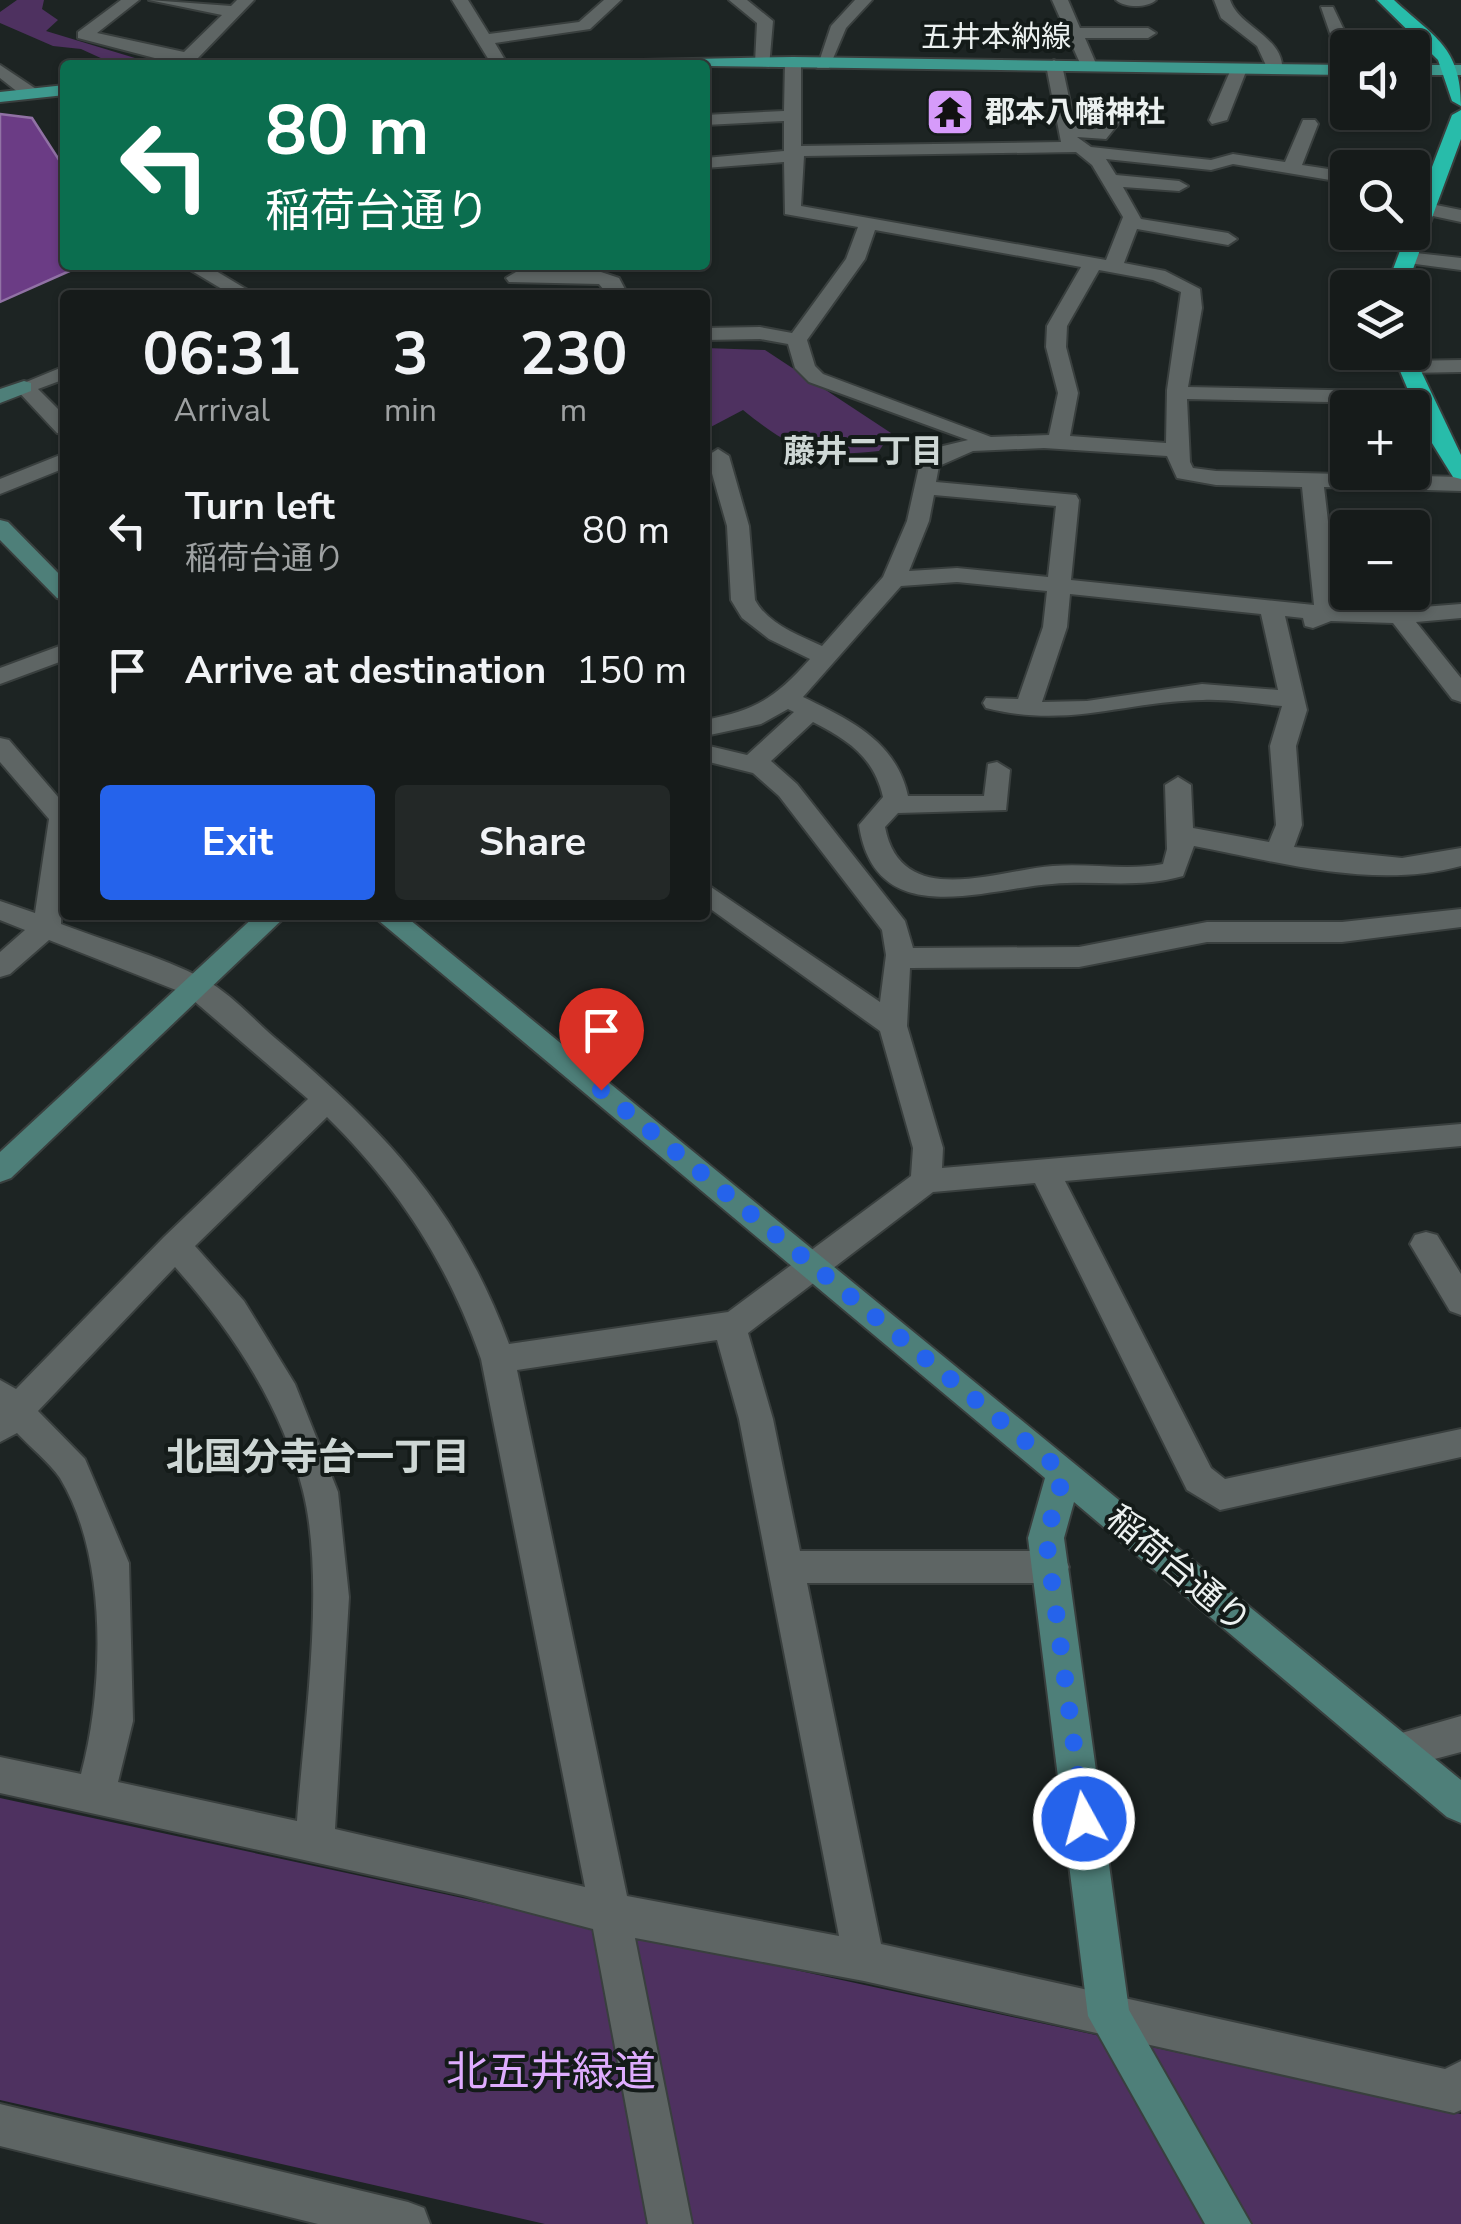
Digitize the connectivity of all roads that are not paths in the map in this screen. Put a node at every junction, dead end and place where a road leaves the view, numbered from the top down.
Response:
1 (131, 0) edge
2 (158, 0) edge
3 (460, 0) edge
4 (613, 0) edge
5 (737, 0) edge
6 (864, 0) edge
7 (1060, 0) edge
8 (1124, 0) edge
9 (1148, 0) edge
10 (1222, 0) edge
11 (1385, 0) edge
12 (241, 6) edge
13 (1327, 10) dead end
14 (1335, 30) edge
15 (1073, 33) junction
16 (488, 39) junction
17 (186, 60) edge
18 (192, 60) edge
19 (498, 60) edge
20 (793, 62) junction
21 (763, 63) junction
22 (710, 64) edge
23 (823, 64) junction
24 (1054, 65) junction
25 (1088, 66) junction
26 (1156, 67) junction
27 (1239, 69) junction
28 (0, 70) edge
29 (1276, 70) junction
30 (1330, 70) edge
31 (1430, 70) edge
32 (1457, 70) edge
33 (30, 93) junction
34 (60, 94) edge
35 (0, 97) edge
36 (1461, 100) edge
37 (1121, 109) dead end
38 (1461, 115) edge
39 (789, 116) junction
40 (710, 120) edge
41 (1218, 120) dead end
42 (1309, 124) dead end
43 (1067, 137) junction
44 (1090, 152) junction
45 (795, 154) junction
46 (710, 162) edge
47 (1291, 169) junction
48 (1330, 175) edge
49 (1110, 180) junction
50 (1179, 186) dead end
51 (1430, 198) edge
52 (1430, 210) edge
53 (1461, 216) edge
54 (1132, 222) junction
55 (868, 225) junction
56 (1228, 239) dead end
57 (1410, 250) edge
58 (1407, 258) junction
59 (1461, 264) edge
60 (1103, 265) junction
61 (211, 270) edge
62 (1403, 270) edge
63 (516, 278) dead end
64 (239, 290) edge
65 (616, 290) edge
66 (710, 334) edge
67 (797, 340) junction
68 (1430, 363) edge
69 (1461, 366) edge
70 (60, 374) edge
71 (24, 388) junction
72 (1180, 393) junction
73 (1330, 396) edge
74 (0, 397) edge
75 (1430, 416) edge
76 (60, 423) edge
77 (998, 440) junction
78 (1058, 444) junction
79 (1174, 450) junction
80 (718, 456) dead end
81 (60, 462) edge
82 (1461, 472) edge
83 (1312, 478) junction
84 (1461, 484) edge
85 (0, 486) edge
86 (924, 488) junction
87 (0, 527) edge
88 (894, 579) junction
89 (1061, 586) junction
90 (60, 589) edge
91 (1272, 610) junction
92 (1461, 611) edge
93 (1327, 614) junction
94 (1401, 618) junction
95 (1280, 640) junction
96 (60, 653) edge
97 (822, 656) junction
98 (0, 677) edge
99 (1461, 694) edge
100 (1294, 699) junction
101 (995, 703) dead end
102 (799, 705) junction
103 (1028, 708) junction
104 (710, 727) edge
105 (0, 746) edge
106 (710, 754) edge
107 (752, 765) junction
108 (997, 770) dead end
109 (1178, 786) dead end
110 (890, 805) junction
111 (60, 816) edge
112 (60, 834) edge
113 (1182, 835) junction
114 (1278, 853) junction
115 (1456, 867) edge
116 (710, 896) edge
117 (0, 910) edge
118 (1461, 918) edge
119 (268, 920) edge
120 (392, 920) edge
121 (48, 927) junction
122 (901, 958) junction
123 (0, 968) edge
124 (196, 987) junction
125 (893, 1026) junction
126 (328, 1099) junction
127 (1461, 1135) edge
128 (0, 1170) edge
129 (1044, 1172) junction
130 (926, 1181) junction
131 (1426, 1244) dead end
132 (175, 1246) junction
133 (816, 1266) junction
134 (1461, 1302) edge
135 (729, 1326) junction
136 (498, 1358) junction
137 (6, 1411) edge
138 (1459, 1448) edge
139 (1064, 1473) junction
140 (1051, 1567) junction
141 (785, 1568) junction
142 (1461, 1734) edge
143 (1396, 1750) junction
144 (0, 1775) edge
145 (95, 1795) junction
146 (1461, 1804) edge
147 (315, 1844) junction
148 (609, 1913) junction
149 (864, 1961) junction
150 (1109, 2016) junction
151 (1461, 2082) edge
152 (0, 2125) edge
153 (408, 2224) edge
154 (670, 2224) edge
155 (1229, 2224) edge

1 - 17 street
2 - 12 street
3 - 16 street
4 - 16 street
5 - 21 street
6 - 23 street
7 - 15 street
8 - 9 street
10 - 29 street
11 - 32 highway
12 - 18 street
13 - 14 street
15 - 25 street
15 - 26 street
16 - 19 street
20 - 21 main road, 五井本納線
20 - 23 main road, 五井本納線
20 - 39 street
21 - 22 main road, 五井本納線
23 - 24 main road, 五井本納線
24 - 25 main road, 五井本納線
24 - 43 street
25 - 26 main road, 五井本納線
26 - 27 main road, 五井本納線
27 - 29 main road, 五井本納線
27 - 41 street
28 - 33 street
29 - 30 main road, 五井本納線
31 - 32 main road
32 - 36 highway
33 - 34 main road
33 - 35 main road
37 - 43 street
38 - 51 highway
39 - 40 street
39 - 45 street
42 - 47 street
43 - 44 street
43 - 45 street
44 - 47 street
44 - 49 street
45 - 46 street
45 - 55 street
47 - 48 street
49 - 50 street
49 - 54 street
52 - 53 street
54 - 56 street
54 - 60 street
55 - 60 street
55 - 67 street
57 - 58 highway
58 - 59 street
58 - 62 highway
60 - 72 street
60 - 78 street
61 - 64 street
63 - 65 street
66 - 67 street
67 - 77 street
68 - 69 street
70 - 71 street
71 - 74 street
71 - 76 street
72 - 73 street
72 - 79 street
75 - 82 highway
77 - 78 street
77 - 86 street
78 - 79 street
79 - 83 street
80 - 97 street
81 - 85 street
83 - 84 street
83 - 93 street
86 - 88 street
86 - 89 street
87 - 90 street
88 - 89 street
88 - 97 street
89 - 91 street
89 - 103 street
91 - 93 street
91 - 95 street
92 - 94 street
93 - 94 street
93 - 95 street
94 - 99 street
95 - 100 street
96 - 98 street
97 - 102 street
100 - 103 street
100 - 114 street
101 - 103 street
102 - 104 street
102 - 107 street
102 - 110 street
105 - 111 street
106 - 107 street
107 - 122 street
108 - 110 street
109 - 113 street
110 - 113 street
112 - 121 street
113 - 114 street
114 - 115 street
116 - 125 street
117 - 121 street
118 - 122 street
119 - 124 street
120 - 133 street, 稲荷台通り
121 - 123 street
121 - 124 street
122 - 125 street
124 - 126 street
124 - 128 street
125 - 130 street
126 - 132 street
126 - 136 street
127 - 129 street
129 - 130 street
129 - 138 street
130 - 133 street
131 - 134 street
132 - 137 street
132 - 147 street
133 - 135 street
133 - 139 street, 稲荷台通り
135 - 136 street
135 - 141 street
136 - 148 street
137 - 145 street
139 - 140 street
139 - 143 street, 稲荷台通り
140 - 141 street
140 - 150 street
141 - 149 street
142 - 143 street
143 - 146 street, 稲荷台通り
144 - 145 street
145 - 147 street
147 - 148 street
148 - 149 street
148 - 154 street
149 - 150 street
150 - 151 street
150 - 155 street
152 - 153 street

